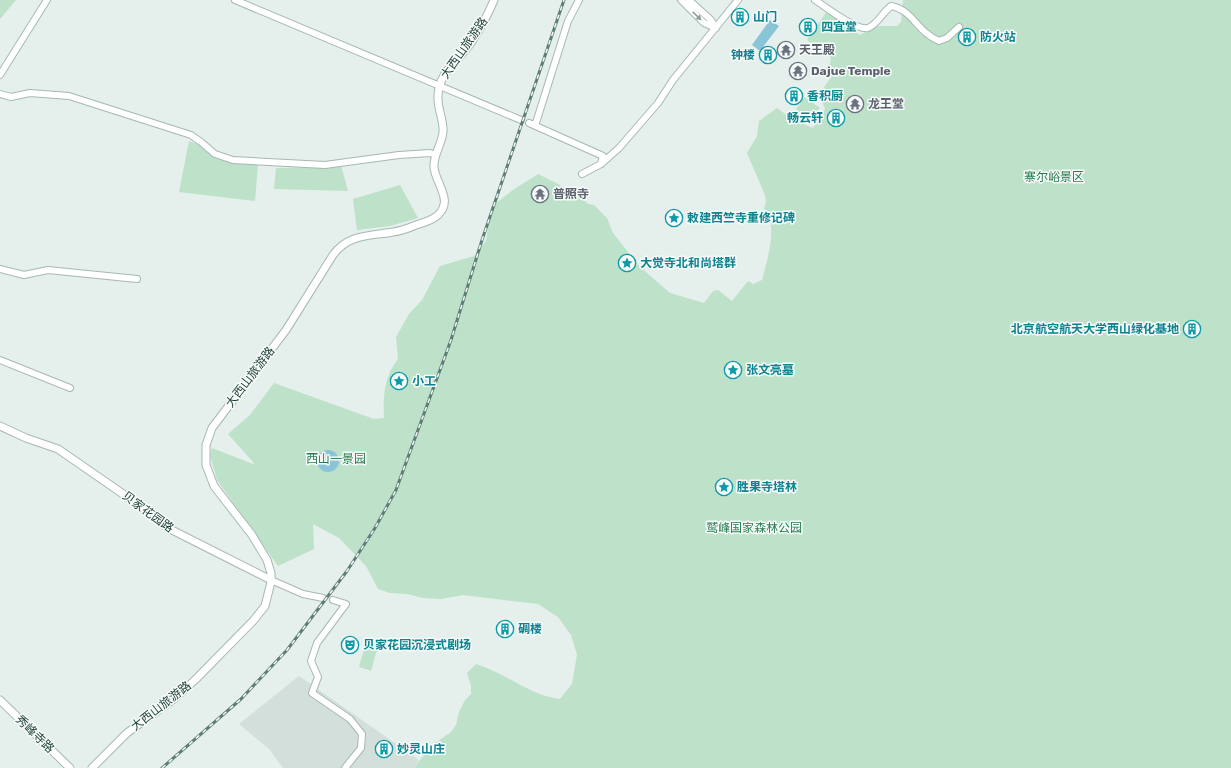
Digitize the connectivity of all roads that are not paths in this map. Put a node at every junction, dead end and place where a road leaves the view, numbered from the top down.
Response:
1 (47, 0) edge
2 (235, 0) edge
3 (494, 0) edge
4 (579, 0) edge
5 (681, 0) edge
6 (689, 0) edge
7 (738, 0) edge
8 (815, 0) edge
9 (959, 27) dead end
10 (716, 28) junction
11 (0, 75) edge
12 (439, 86) junction
13 (0, 94) edge
14 (521, 120) dead end
15 (529, 123) dead end
16 (535, 126) junction
17 (436, 155) junction
18 (601, 164) junction
19 (582, 174) dead end
20 (0, 269) edge
21 (137, 279) dead end
22 (0, 360) edge
23 (70, 388) dead end
24 (0, 426) edge
25 (271, 580) junction
26 (323, 598) dead end
27 (333, 600) dead end
28 (0, 700) edge
29 (70, 768) edge
30 (92, 768) edge
31 (345, 768) edge

1 - 11 street
2 - 12 street
3 - 12 street, 大西山旅游路
4 - 16 street
5 -> 10 street
6 - 10 street
7 - 10 street
8 - 9 street
10 - 18 street
12 - 14 street
12 - 17 street, 大西山旅游路
13 - 17 street
15 - 16 street
16 - 18 street
17 - 25 street, 大西山旅游路
18 - 19 street
20 - 21 street
22 - 23 street
24 - 25 street, 贝家花园路
25 - 26 street, 贝家花园路
25 - 30 street, 大西山旅游路
27 - 31 street
28 - 29 street, 秀峰寺路

